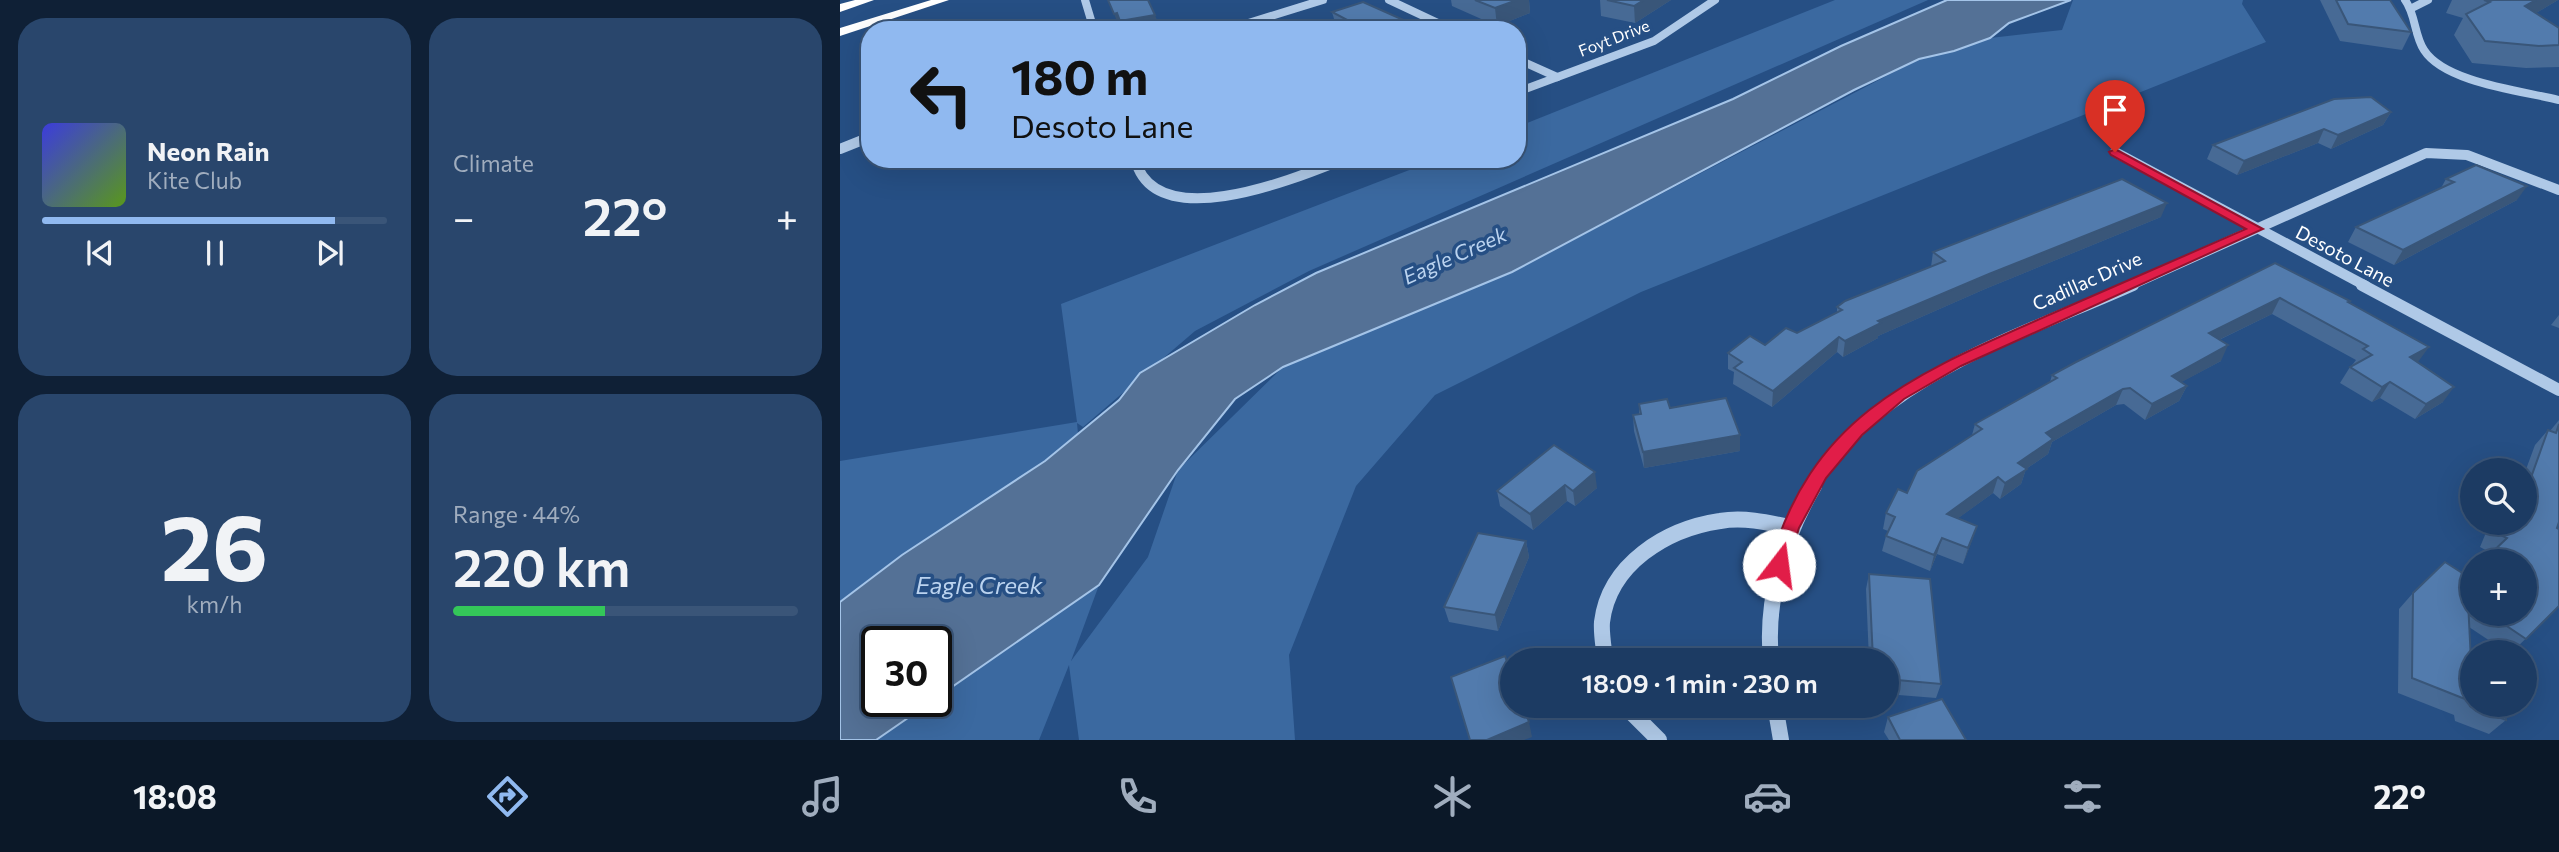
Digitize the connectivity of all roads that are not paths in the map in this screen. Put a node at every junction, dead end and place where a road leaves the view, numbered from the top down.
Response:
1 (868, 0) edge
2 (943, 0) edge
3 (1085, 0) edge
4 (1323, 0) edge
5 (1389, 0) edge
6 (1715, 0) edge
7 (2404, 0) edge
8 (2428, 0) edge
9 (840, 8) edge
10 (2412, 8) junction
11 (875, 21) edge
12 (1091, 21) edge
13 (1255, 21) edge
14 (1434, 21) edge
15 (861, 25) edge
16 (840, 32) edge
17 (1526, 63) edge
18 (1557, 77) junction
19 (1526, 89) edge
20 (2559, 90) edge
21 (2544, 96) junction
22 (2559, 100) edge
23 (861, 141) edge
24 (840, 149) edge
25 (2115, 152) dead end
26 (1138, 168) edge
27 (1319, 168) edge
28 (2559, 190) edge
29 (2256, 229) junction
30 (2559, 390) edge
31 (1789, 527) junction
32 (1604, 648) edge
33 (1772, 648) edge
34 (1637, 718) edge
35 (1777, 718) edge
36 (1659, 740) edge
37 (1781, 740) edge

1 - 9 highway
2 - 11 highway
3 - 12 street
4 - 13 street
5 - 14 street
6 - 18 street, Foyt Drive
7 - 10 street
8 - 10 street
10 - 21 street
15 - 16 highway
17 - 18 street
18 - 19 street, Foyt Drive
20 - 21 street
21 - 22 street
23 - 24 street
25 - 29 street, Desoto Lane
26 - 27 street
28 - 29 street, Cadillac Drive
29 - 30 street, Desoto Lane
29 - 31 street, Cadillac Drive
31 - 32 street
31 - 33 street, Cadillac Drive
34 - 36 street
35 - 37 street

